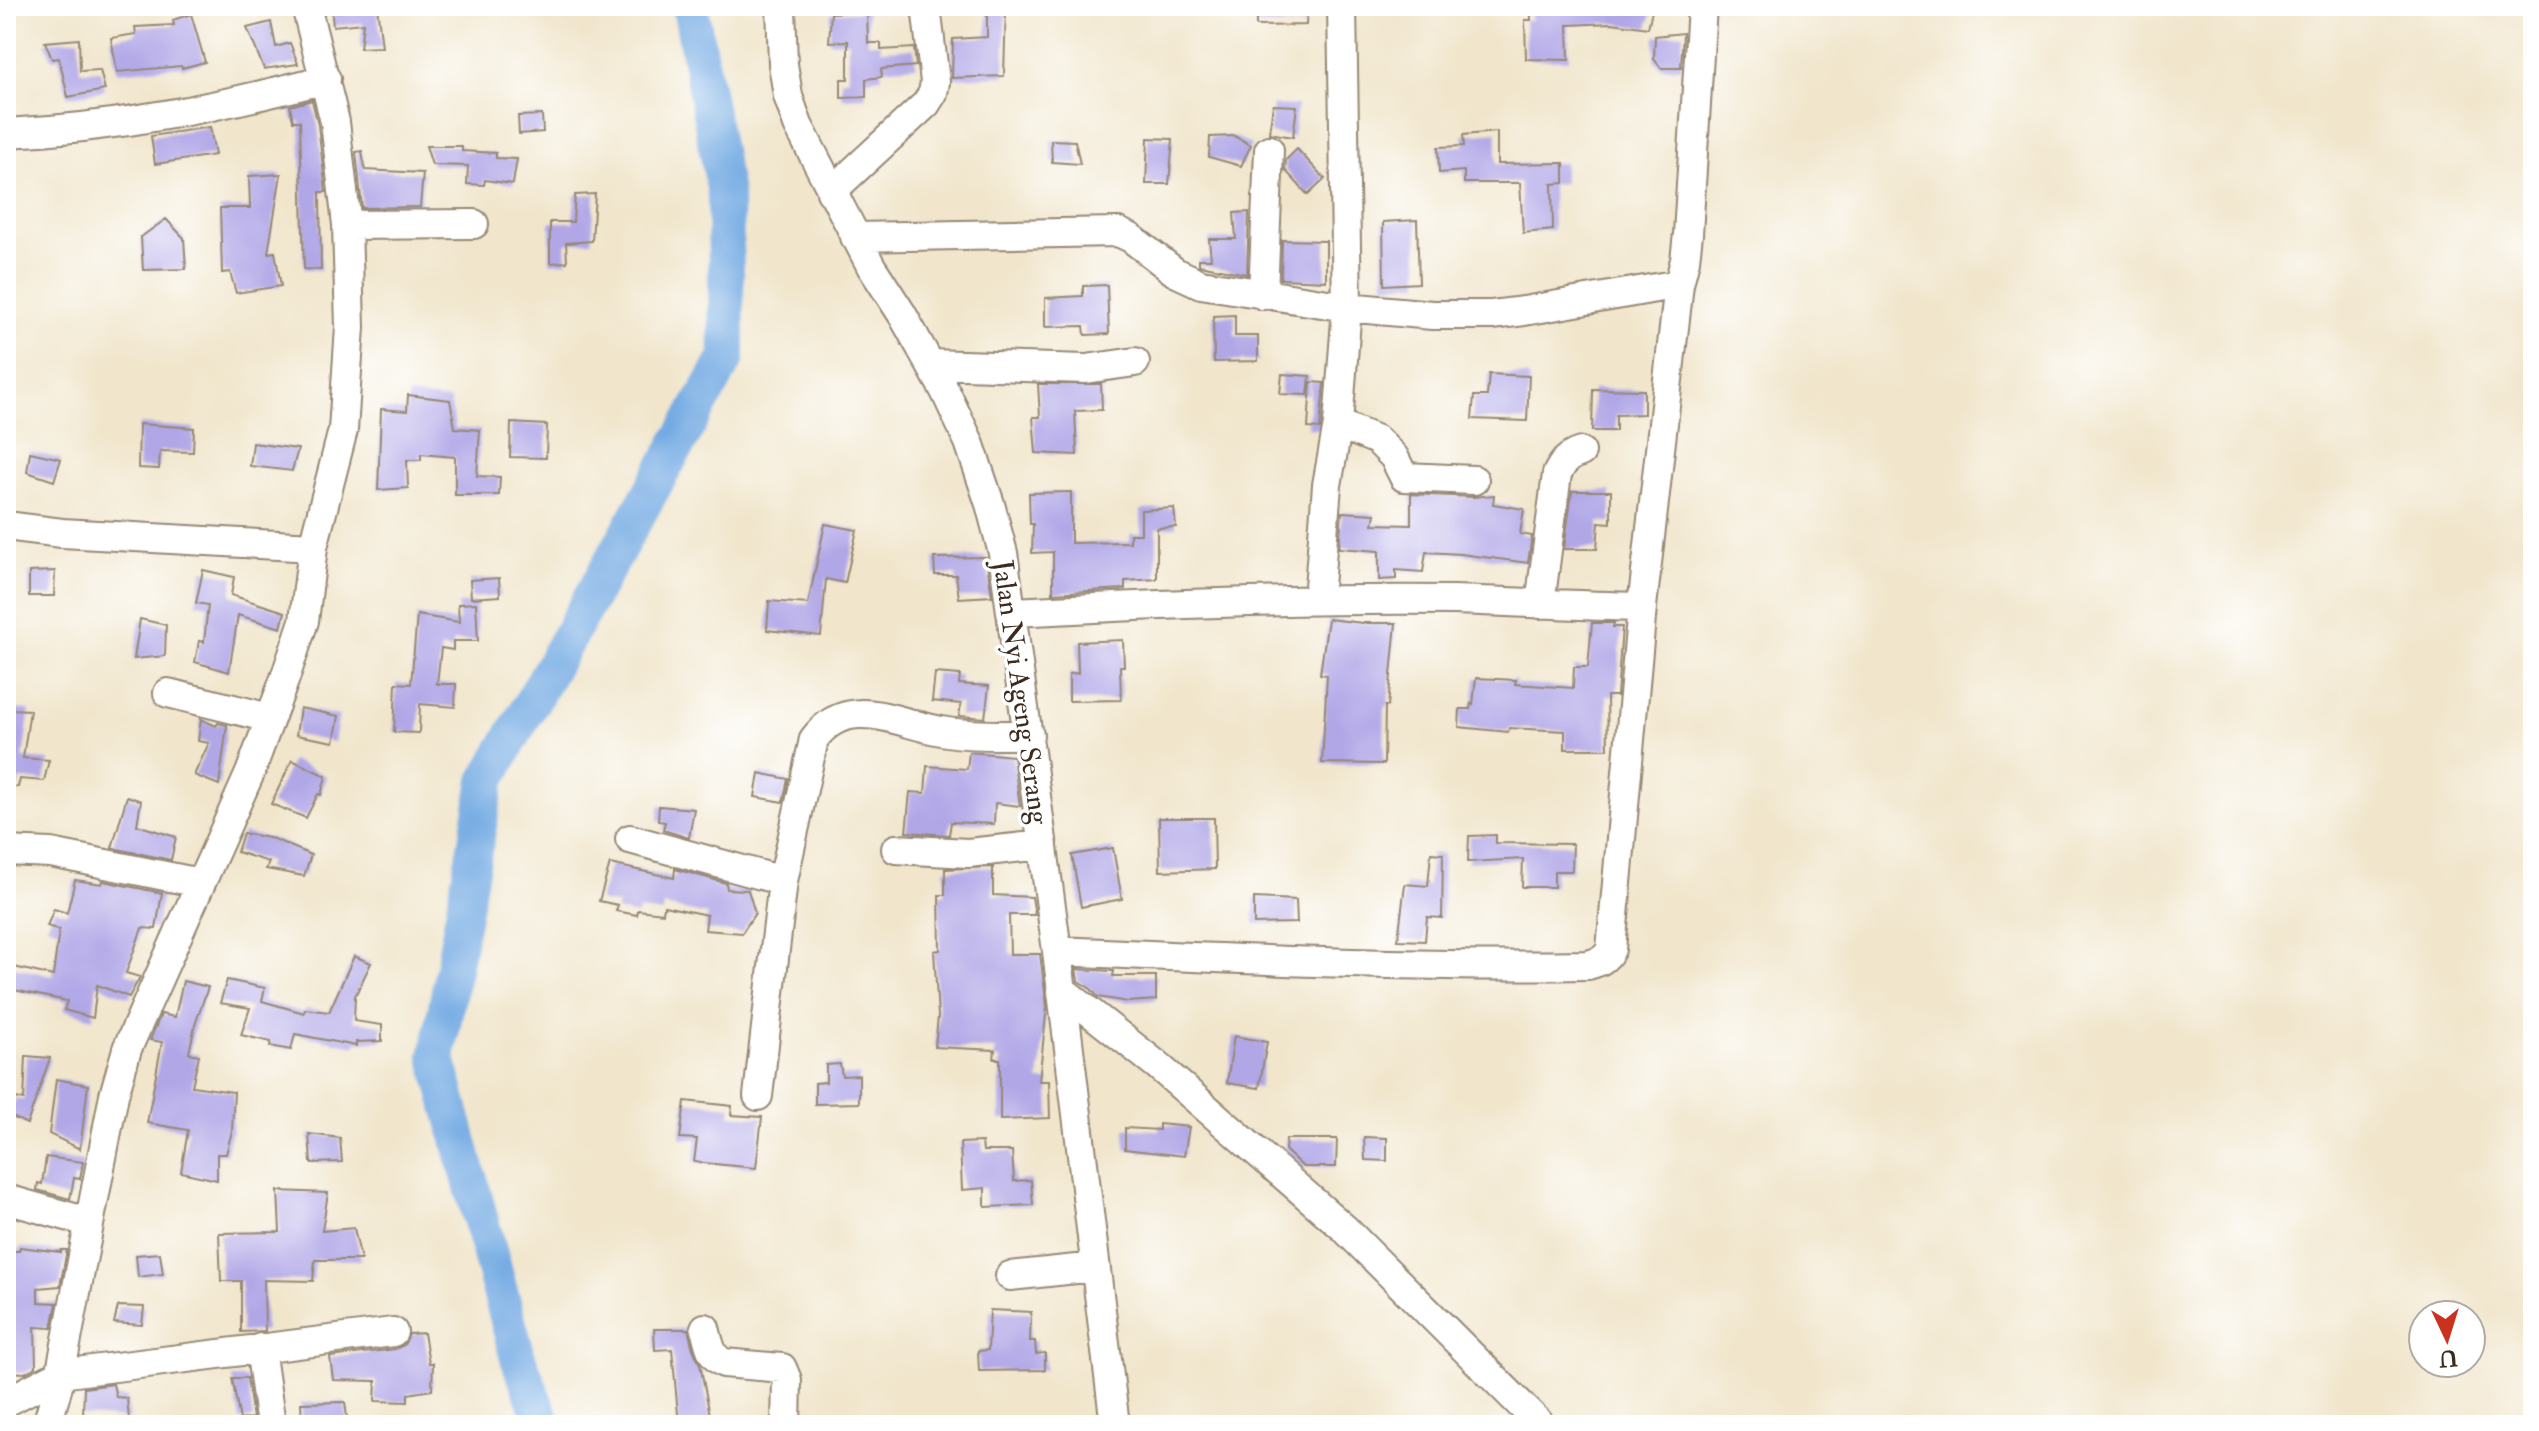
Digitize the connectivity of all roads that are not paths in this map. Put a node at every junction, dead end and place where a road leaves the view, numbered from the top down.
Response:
1 (306, 6) edge
2 (781, 6) edge
3 (926, 6) edge
4 (1342, 6) edge
5 (1702, 6) edge
6 (326, 79) junction
7 (6, 133) edge
8 (1269, 150) dead end
9 (831, 192) junction
10 (474, 224) dead end
11 (347, 225) junction
12 (855, 237) junction
13 (1679, 284) junction
14 (1263, 295) junction
15 (1347, 307) junction
16 (1135, 362) dead end
17 (930, 364) junction
18 (1338, 424) junction
19 (1581, 452) dead end
20 (1474, 480) dead end
21 (6, 526) edge
22 (313, 547) junction
23 (1318, 600) junction
24 (1540, 604) junction
25 (1642, 607) junction
26 (1012, 612) junction
27 (168, 693) dead end
28 (270, 718) junction
29 (1029, 735) junction
30 (630, 839) dead end
31 (1043, 845) junction
32 (896, 849) dead end
33 (6, 851) edge
34 (783, 881) junction
35 (200, 883) junction
36 (1057, 951) junction
37 (1062, 990) junction
38 (758, 1096) dead end
39 (6, 1199) edge
40 (88, 1222) junction
41 (1095, 1267) junction
42 (1010, 1276) dead end
43 (705, 1328) dead end
44 (393, 1332) dead end
45 (260, 1348) junction
46 (60, 1374) junction
47 (6, 1402) edge
48 (47, 1425) edge
49 (271, 1425) edge
50 (786, 1425) edge
51 (1115, 1425) edge
52 (1541, 1425) edge

1 - 6 street
2 - 9 street, Jalan Nyi Ageng Serang
3 - 9 street
4 - 15 street
5 - 13 street
6 - 7 street
6 - 11 street
8 - 14 street
9 - 12 street, Jalan Nyi Ageng Serang
10 - 11 street
11 - 22 street
12 - 14 street
12 - 17 street, Jalan Nyi Ageng Serang
13 - 15 street
13 - 25 street
14 - 15 street
15 - 18 street
16 - 17 street
17 - 26 street, Jalan Nyi Ageng Serang
18 - 20 street
18 - 23 street
19 - 24 street
21 - 22 street
22 - 28 street
23 - 24 street
23 - 26 street
24 - 25 street
25 - 36 street
26 - 29 street, Jalan Nyi Ageng Serang
27 - 28 street
28 - 35 street
29 - 31 street, Jalan Nyi Ageng Serang
29 - 34 street
30 - 34 street
31 - 32 street
31 - 36 street, Jalan Nyi Ageng Serang
33 - 35 street
34 - 38 street
35 - 40 street
36 - 37 street, Jalan Nyi Ageng Serang
37 - 41 street, Jalan Nyi Ageng Serang
37 - 52 street
39 - 40 street
40 - 46 street
41 - 42 street
41 - 51 street, Jalan Nyi Ageng Serang
43 - 50 street
44 - 45 street
45 - 46 street
45 - 49 street
46 - 47 street
46 - 48 street

